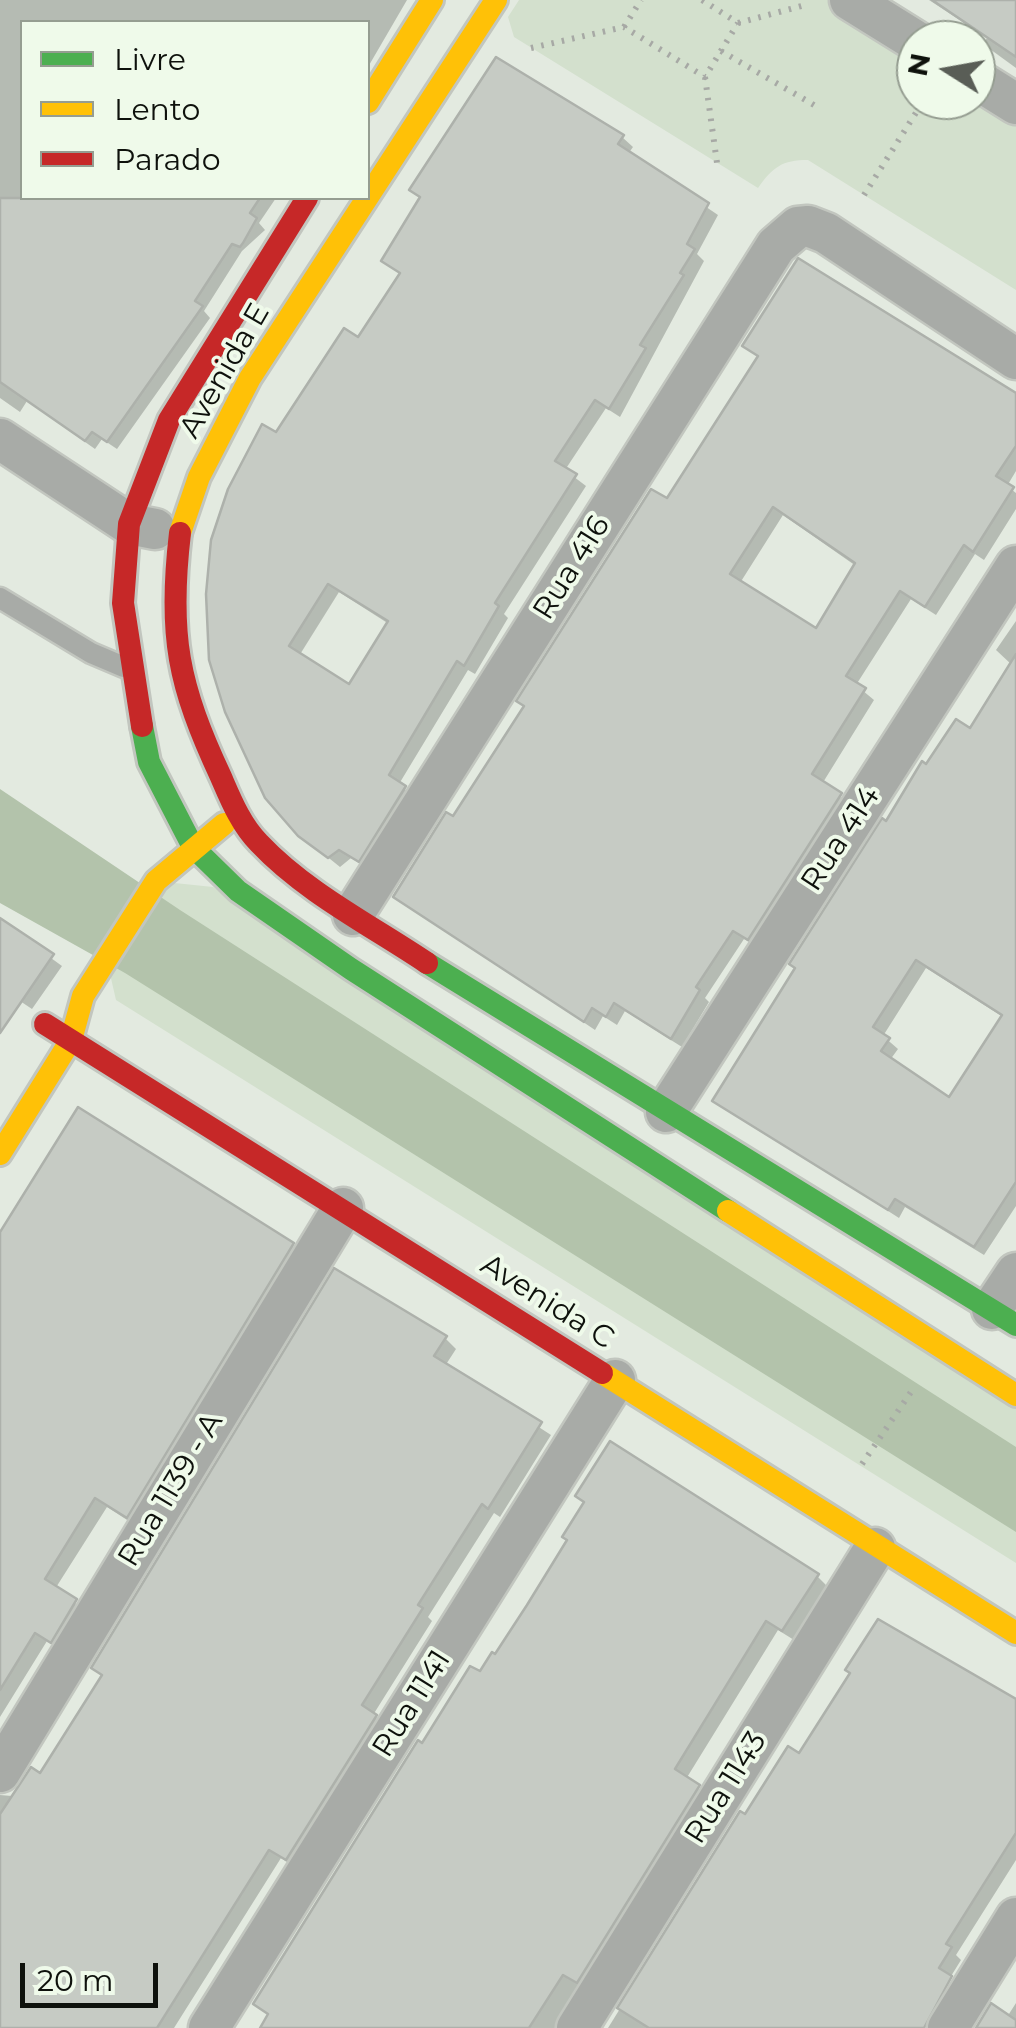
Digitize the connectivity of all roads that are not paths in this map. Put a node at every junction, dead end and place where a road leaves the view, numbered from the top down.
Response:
1 (432, 0) edge
2 (496, 0) edge
3 (850, 0) edge
4 (896, 29) edge
5 (370, 99) edge
6 (370, 194) edge
7 (306, 200) edge
8 (366, 200) edge
9 (1016, 359) edge
10 (0, 439) edge
11 (130, 524) junction
12 (180, 534) junction
13 (1016, 566) edge
14 (0, 598) edge
15 (130, 670) junction
16 (238, 814) junction
17 (193, 848) junction
18 (353, 915) junction
19 (80, 1002) junction
20 (71, 1040) junction
21 (666, 1112) junction
22 (0, 1154) edge
23 (343, 1208) junction
24 (1016, 1273) edge
25 (1004, 1317) edge
26 (614, 1380) junction
27 (1016, 1395) edge
28 (875, 1548) junction
29 (1016, 1633) edge
30 (0, 1772) edge
31 (1016, 1918) edge
32 (209, 2028) edge
33 (577, 2028) edge
34 (948, 2028) edge

1 - 5 street
2 - 6 street, Avenida E
3 - 4 street
7 - 11 street, Avenida E
8 - 12 street, Avenida E
9 - 18 street, Rua 416
10 - 11 street
11 - 12 street
11 - 15 street, Avenida E
12 - 16 street, Avenida E
13 - 21 street, Rua 414
14 - 15 lane
15 - 17 street, Avenida E
16 - 17 street
16 - 18 street
17 - 19 street
17 - 27 street
18 - 21 street
19 - 20 street
19 - 20 street, Avenida C
20 - 22 street
20 - 23 street, Avenida C
21 - 25 street
23 - 26 street, Avenida C
23 - 30 street, Rua 1139 - A
24 - 25 street
26 - 28 street, Avenida C
26 - 32 street, Rua 1141
28 - 29 street, Avenida C
28 - 33 street, Rua 1143
31 - 34 street

